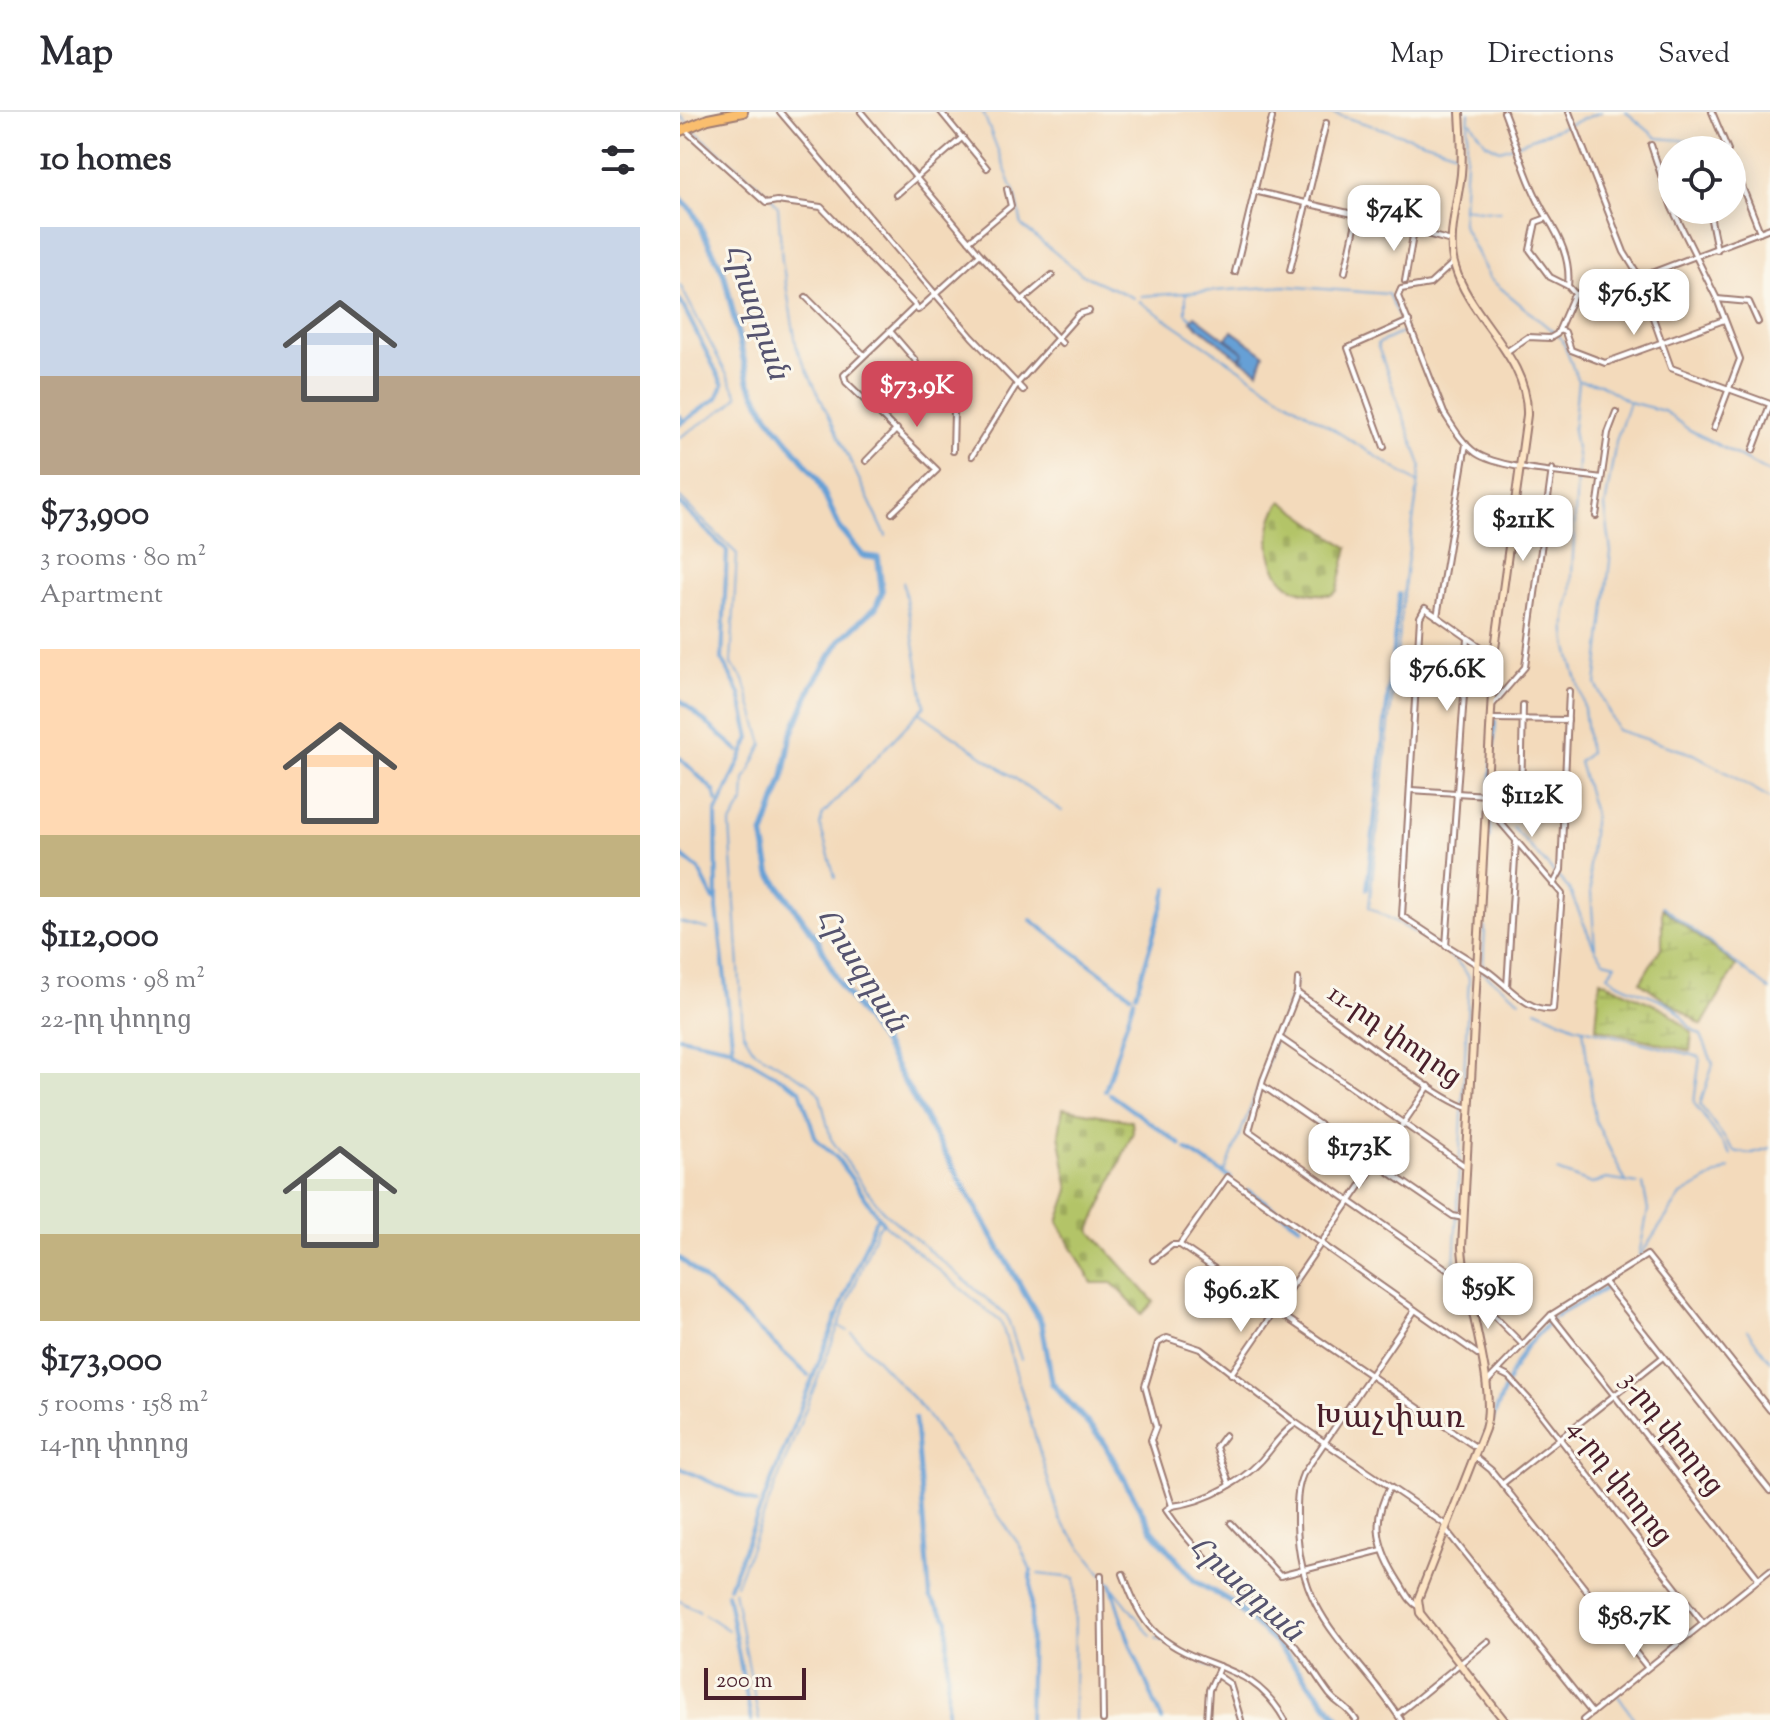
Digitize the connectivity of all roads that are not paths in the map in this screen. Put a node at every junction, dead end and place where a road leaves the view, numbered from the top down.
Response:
1 (743, 112) edge
2 (780, 112) edge
3 (861, 112) edge
4 (941, 112) edge
5 (1460, 112) edge
6 (1504, 112) edge
7 (1569, 112) edge
8 (1712, 112) edge
9 (711, 115) edge
10 (1272, 118) dead end
11 (1326, 123) dead end
12 (686, 128) edge
13 (1722, 136) edge
14 (963, 137) junction
15 (1651, 145) dead end
16 (1658, 165) edge
17 (987, 168) dead end
18 (916, 178) junction
19 (1007, 189) dead end
20 (1254, 191) junction
21 (1363, 191) dead end
22 (896, 195) dead end
23 (1746, 196) edge
24 (1306, 205) junction
25 (1358, 216) junction
26 (1547, 218) junction
27 (1680, 224) edge
28 (1712, 224) edge
29 (1770, 228) edge
30 (1414, 230) junction
31 (1760, 232) junction
32 (969, 241) junction
33 (1453, 241) junction
34 (1717, 250) junction
35 (980, 254) junction
36 (1695, 258) junction
37 (1453, 263) junction
38 (1290, 270) dead end
39 (1235, 272) dead end
40 (1345, 272) dead end
41 (1052, 275) dead end
42 (1638, 278) junction
43 (1405, 281) dead end
44 (1568, 286) junction
45 (935, 292) junction
46 (1576, 295) junction
47 (806, 297) dead end
48 (1717, 299) junction
49 (1021, 301) junction
50 (916, 306) junction
51 (1089, 311) dead end
52 (1724, 320) junction
53 (1409, 321) junction
54 (1758, 322) dead end
55 (1559, 330) junction
56 (890, 331) junction
57 (1060, 341) junction
58 (1660, 342) junction
59 (1506, 352) junction
60 (864, 355) junction
61 (1017, 384) junction
62 (1731, 388) junction
63 (1023, 390) dead end
64 (1770, 404) edge
65 (1616, 412) dead end
66 (1714, 428) dead end
67 (897, 429) junction
68 (1466, 444) junction
69 (1384, 447) dead end
70 (1753, 450) dead end
71 (953, 451) dead end
72 (972, 456) dead end
73 (866, 461) dead end
74 (1522, 466) junction
75 (1552, 469) junction
76 (1601, 478) junction
77 (892, 513) dead end
78 (1596, 516) dead end
79 (1437, 617) junction
80 (1468, 639) junction
81 (1494, 656) junction
82 (1569, 691) dead end
83 (1491, 705) junction
84 (1523, 705) dead end
85 (1491, 719) junction
86 (1522, 719) junction
87 (1568, 720) junction
88 (1411, 790) junction
89 (1457, 792) junction
90 (1487, 795) junction
91 (1521, 799) dead end
92 (1486, 812) junction
93 (1516, 842) junction
94 (1553, 885) junction
95 (1446, 946) junction
96 (1478, 966) junction
97 (1298, 979) dead end
98 (1507, 987) junction
99 (1297, 993) junction
100 (1280, 1038) junction
101 (1263, 1086) junction
102 (1429, 1086) junction
103 (1466, 1108) junction
104 (1403, 1126) junction
105 (1376, 1165) junction
106 (1464, 1165) junction
107 (1350, 1202) junction
108 (1464, 1218) junction
109 (1322, 1244) junction
110 (1180, 1245) junction
111 (1153, 1260) dead end
112 (1463, 1274) junction
113 (1604, 1282) junction
114 (1474, 1296) dead end
115 (1275, 1310) junction
116 (1415, 1310) junction
117 (1551, 1315) junction
118 (1523, 1345) junction
119 (1479, 1355) junction
120 (1663, 1357) junction
121 (1499, 1372) junction
122 (1231, 1374) junction
123 (1373, 1377) junction
124 (1485, 1385) junction
125 (1615, 1395) junction
126 (1770, 1410) edge
127 (1296, 1423) junction
128 (1225, 1435) dead end
129 (1559, 1439) junction
130 (1326, 1442) junction
131 (1477, 1448) junction
132 (1473, 1455) junction
133 (1502, 1484) junction
134 (1230, 1485) junction
135 (1390, 1487) junction
136 (1770, 1491) edge
137 (1172, 1506) junction
138 (1231, 1523) dead end
139 (1445, 1527) junction
140 (1382, 1550) junction
141 (1301, 1570) junction
142 (1770, 1570) edge
143 (1123, 1574) dead end
144 (1101, 1575) dead end
145 (1759, 1579) junction
146 (1419, 1607) junction
147 (1704, 1624) junction
148 (1488, 1641) dead end
149 (1459, 1663) junction
150 (1220, 1666) junction
151 (1647, 1667) junction
152 (1216, 1674) junction
153 (1592, 1713) junction
154 (1398, 1714) junction
155 (1103, 1720) edge
156 (1207, 1720) edge
157 (1241, 1720) edge
158 (1285, 1720) edge
159 (1356, 1720) edge
160 (1401, 1720) edge
161 (1504, 1720) edge
162 (1583, 1720) edge

1 - 9 main road
2 - 45 street
3 - 18 street
4 - 14 street
5 - 33 main road
6 - 26 street
7 - 42 street
8 - 13 street
9 - 12 main road
10 - 20 street
11 - 24 street
12 - 50 street
14 - 17 street
14 - 18 street
15 - 16 street
18 - 22 street
18 - 32 street
19 - 32 street
20 - 24 street
20 - 39 street
21 - 25 street
23 - 31 street
24 - 25 street
24 - 38 street
25 - 30 street
25 - 40 street
26 - 44 street
26 - 44 street
27 - 36 street
28 - 34 street
29 - 31 street
30 - 33 street
30 - 43 street
31 - 34 street
32 - 35 street
33 - 37 main road
34 - 36 street
35 - 45 street
35 - 49 street
36 - 42 street
36 - 48 street
37 - 53 street
37 - 59 main road
41 - 49 street
42 - 46 street
42 - 58 street
44 - 46 street
45 - 50 street
45 - 61 street
46 - 55 street
47 - 60 street
48 - 52 street
48 - 54 street
49 - 57 street
50 - 56 street
51 - 57 street
52 - 58 street
52 - 62 street
53 - 68 street
53 - 69 street
55 - 58 street
55 - 59 street
56 - 60 street
56 - 71 street
57 - 61 street
58 - 62 street
59 - 74 main road
60 - 67 street
61 - 63 street
61 - 72 street
62 - 64 street
62 - 66 street
64 - 70 street
65 - 76 street
67 - 73 street
67 - 77 street
68 - 74 street
68 - 79 street
74 - 75 street
74 - 81 main road
75 - 76 street
75 - 83 street
76 - 78 street
79 - 80 street
79 - 88 street
80 - 81 street
80 - 89 street
81 - 83 main road
82 - 87 street
83 - 85 main road
84 - 86 street
85 - 86 street
85 - 90 main road
86 - 87 street
86 - 91 street
87 - 94 street
88 - 89 street
88 - 95 street
89 - 90 street
89 - 95 street
90 - 92 main road
92 - 93 street
92 - 96 main road
93 - 94 street
93 - 98 street
94 - 98 street
95 - 96 street
96 - 98 street
96 - 103 main road
97 - 99 street
99 - 100 street
99 - 102 street, 11-րդ փողոց
100 - 101 street
100 - 104 street
101 - 105 street
101 - 107 street
102 - 103 street, 11-րդ փողոց
102 - 104 street
103 - 106 main road
104 - 105 street
104 - 106 street
105 - 107 street
105 - 108 street
106 - 108 main road
107 - 109 street
107 - 112 street
108 - 112 main road
109 - 110 street
109 - 115 street
109 - 116 street
110 - 111 street
110 - 115 street
112 - 119 main road
113 - 117 street
113 - 120 street
113 - 126 street
114 - 118 street
115 - 122 street
115 - 123 street
116 - 119 street
116 - 123 street
117 - 118 street
117 - 125 street, 3-րդ փողոց
118 - 121 street
119 - 124 main road
120 - 125 street
120 - 136 street
121 - 124 street
121 - 129 street, 4-րդ փողոց
122 - 127 street
122 - 137 street
123 - 130 street
123 - 131 street
124 - 131 main road
125 - 129 street
125 - 145 street, 3-րդ փողոց
127 - 130 street
127 - 134 street
128 - 134 street
129 - 133 street
129 - 147 street, 4-րդ փողոց
130 - 135 street
130 - 141 street
131 - 132 main road
132 - 133 street
132 - 139 main road
133 - 151 street
134 - 137 street
135 - 139 street
135 - 140 street
137 - 159 street
138 - 141 street
139 - 146 main road
139 - 153 street
140 - 141 street
140 - 146 street
141 - 154 street
142 - 145 street
143 - 150 street
144 - 155 street
145 - 147 street
146 - 149 main road
147 - 151 street
148 - 149 street
149 - 154 street
149 - 161 main road
150 - 152 street
150 - 158 street
151 - 153 street
152 - 156 street
152 - 157 street
153 - 162 street
154 - 160 street

